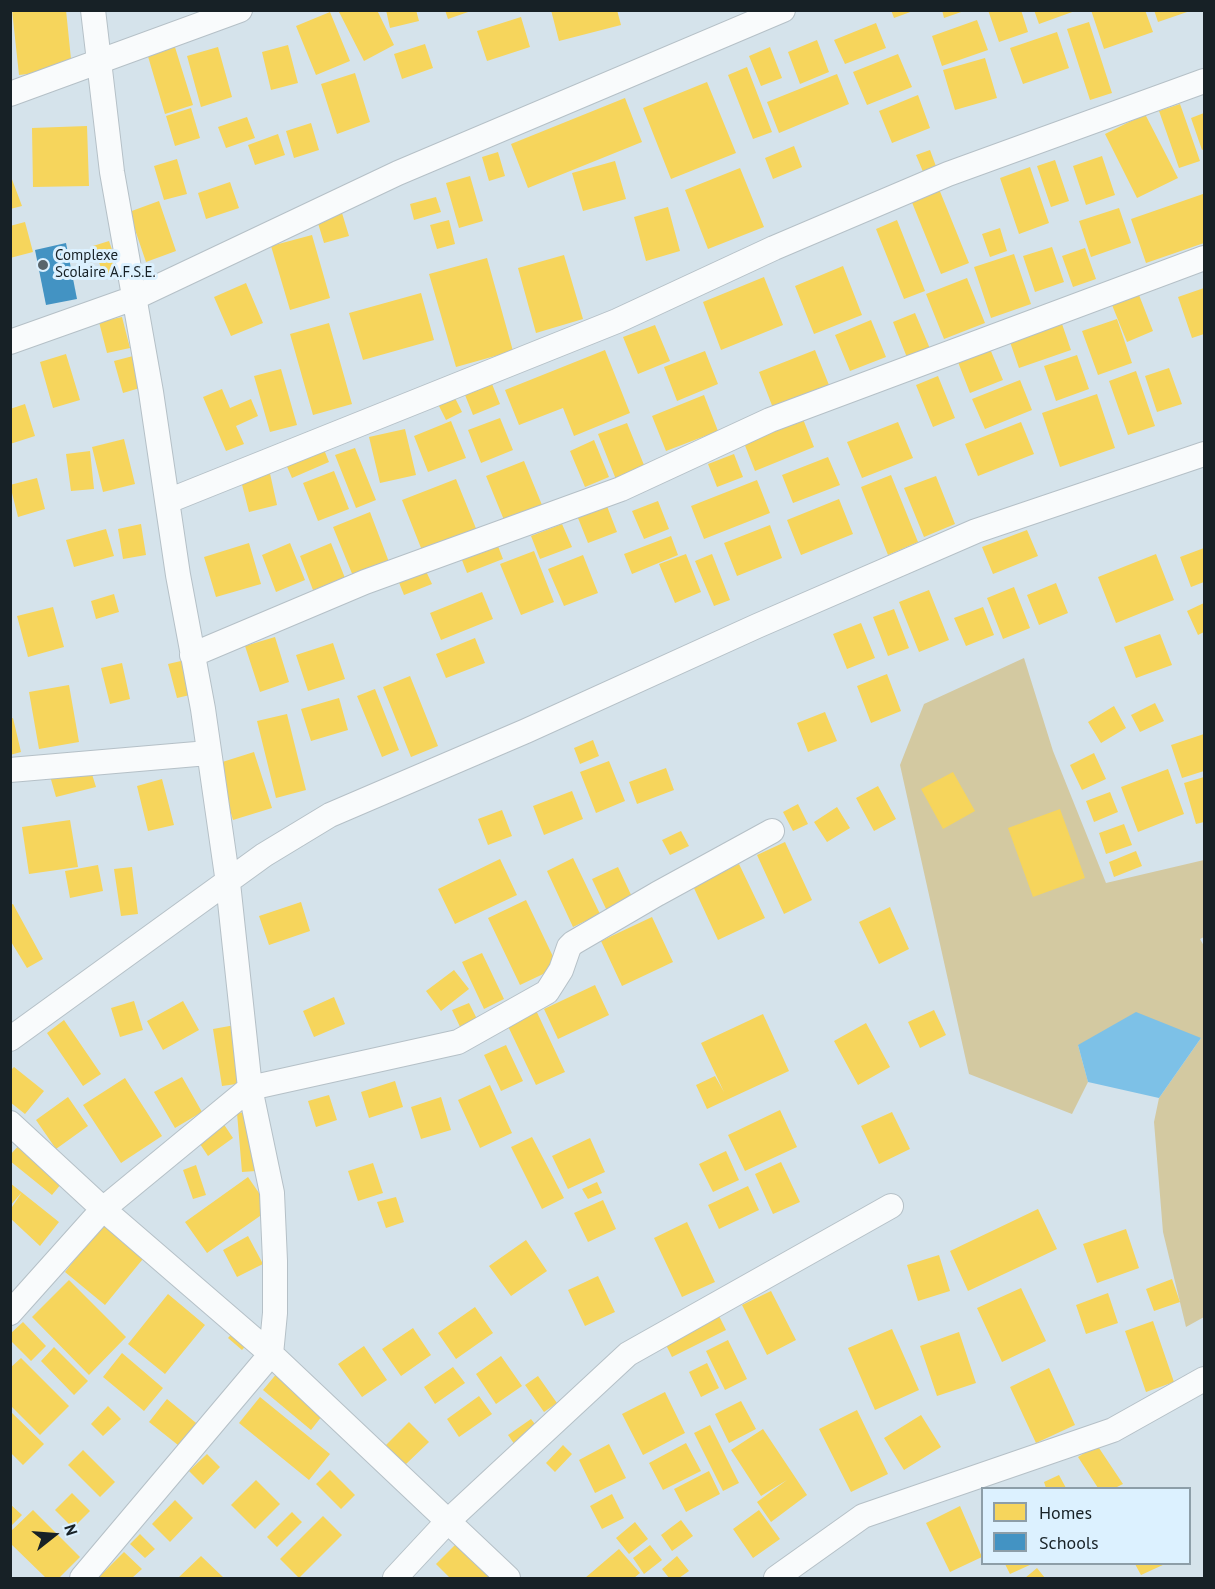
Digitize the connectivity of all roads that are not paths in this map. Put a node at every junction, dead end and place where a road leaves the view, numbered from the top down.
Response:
1 (93, 10) edge
2 (240, 10) edge
3 (783, 10) edge
4 (100, 62) junction
5 (1204, 81) edge
6 (10, 94) edge
7 (1204, 258) edge
8 (134, 298) junction
9 (10, 342) edge
10 (1204, 454) edge
11 (168, 501) junction
12 (192, 655) junction
13 (207, 753) junction
14 (10, 770) edge
15 (772, 831) dead end
16 (228, 883) junction
17 (10, 1039) edge
18 (250, 1088) junction
19 (10, 1123) edge
20 (891, 1206) dead end
21 (103, 1209) junction
22 (10, 1313) edge
23 (271, 1354) junction
24 (1204, 1379) edge
25 (448, 1521) junction
26 (82, 1578) edge
27 (395, 1578) edge
28 (508, 1578) edge
29 (776, 1578) edge

1 - 4 street
2 - 4 street
3 - 8 street
4 - 6 street
4 - 8 street
5 - 11 street
7 - 12 street
8 - 9 street
8 - 11 street
10 - 16 street
11 - 12 street
12 - 13 street
13 - 14 street
13 - 16 street
15 - 18 street
16 - 17 street
16 - 18 street
18 - 21 street
18 - 23 street
19 - 21 street
20 - 25 street
21 - 22 street
21 - 23 street
23 - 25 street
23 - 26 street
24 - 29 street
25 - 27 street
25 - 28 street

